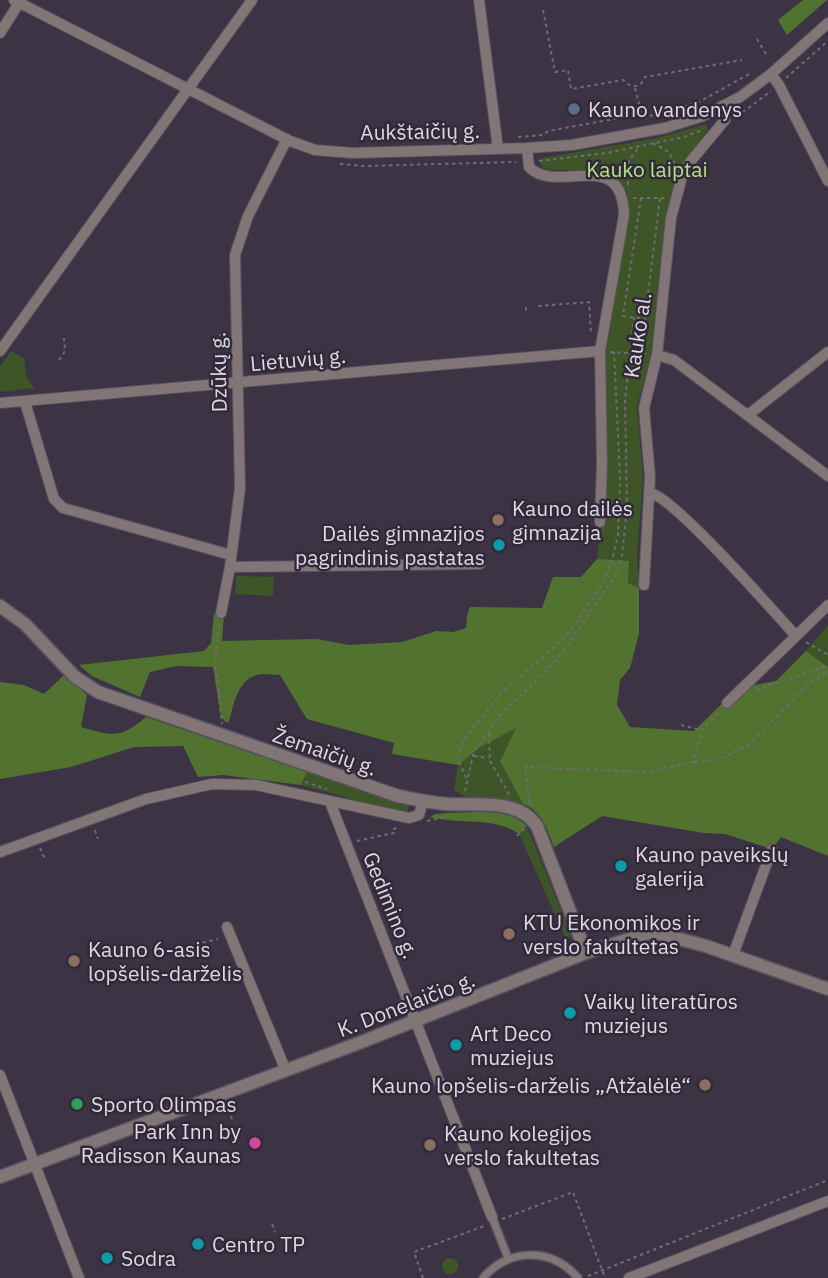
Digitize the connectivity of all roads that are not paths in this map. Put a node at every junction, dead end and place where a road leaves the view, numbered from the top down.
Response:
1 (252, 0) edge
2 (479, 0) edge
3 (18, 1) edge
4 (828, 23) edge
5 (0, 33) edge
6 (771, 74) junction
7 (187, 90) junction
8 (722, 107) junction
9 (287, 139) junction
10 (498, 144) junction
11 (527, 148) junction
12 (828, 181) edge
13 (0, 351) edge
14 (600, 351) junction
15 (828, 352) edge
16 (652, 354) junction
17 (236, 384) junction
18 (25, 402) junction
19 (0, 403) edge
20 (748, 415) junction
21 (828, 476) edge
22 (649, 493) junction
23 (600, 522) dead end
24 (231, 555) junction
25 (480, 564) dead end
26 (230, 567) junction
27 (644, 584) dead end
28 (828, 605) edge
29 (0, 606) edge
30 (221, 614) road end
31 (796, 636) junction
32 (727, 704) road end
33 (423, 801) junction
34 (330, 802) junction
35 (772, 849) dead end
36 (0, 852) edge
37 (229, 931) road end
38 (586, 953) junction
39 (733, 955) junction
40 (828, 989) edge
41 (416, 1020) junction
42 (286, 1071) junction
43 (0, 1075) edge
44 (35, 1164) junction
45 (0, 1177) edge
46 (828, 1201) edge
47 (493, 1220) joint
48 (508, 1258) junction
49 (79, 1278) edge
50 (483, 1278) edge
51 (578, 1278) edge
52 (629, 1278) edge

1 - 7 street
2 - 10 street
3 - 5 street
3 - 7 street, Aukštaičių g.
4 - 6 street, Aukštaičių g.
6 - 8 street, Aukštaičių g.
6 - 12 street
7 - 9 street, Aukštaičių g.
7 - 13 street
8 - 11 street, Aukštaičių g.
8 - 16 street, Kauko al.
9 - 10 street, Aukštaičių g.
9 - 17 street, Dzūkų g.
10 - 11 street, Aukštaičių g.
11 - 14 street, Kauko al.
14 - 17 street, Lietuvių g.
14 - 23 street, Kauko al.
15 - 20 street
16 - 20 street
16 - 22 street, Kauko al.
17 - 18 street, Lietuvių g.
17 - 24 street, Dzūkų g.
18 - 19 street, Lietuvių g.
18 - 24 street
20 - 21 street
22 - 27 street, Kauko al.
22 - 31 street
24 - 26 street, Dzūkų g.
25 - 26 street
26 - 30 street, Dzūkų g.
28 - 31 street
29 - 33 street, Žemaičių g.
31 - 32 street
33 - 34 street
33 - 38 street, Žemaičių g.
34 - 36 street
34 - 41 street, Gedimino g.
35 - 39 street
37 - 42 street
38 - 39 street, K. Donelaičio g.
38 - 41 street, K. Donelaičio g.
39 - 40 street, K. Donelaičio g.
41 - 42 street, K. Donelaičio g.
41 - 47 street, Gedimino g.
42 - 44 street, K. Donelaičio g.
43 - 44 street
44 - 45 street, K. Donelaičio g.
44 - 49 street
46 - 52 street
47 - 48 street, Gedimino g.
48 - 50 street
48 - 51 street

